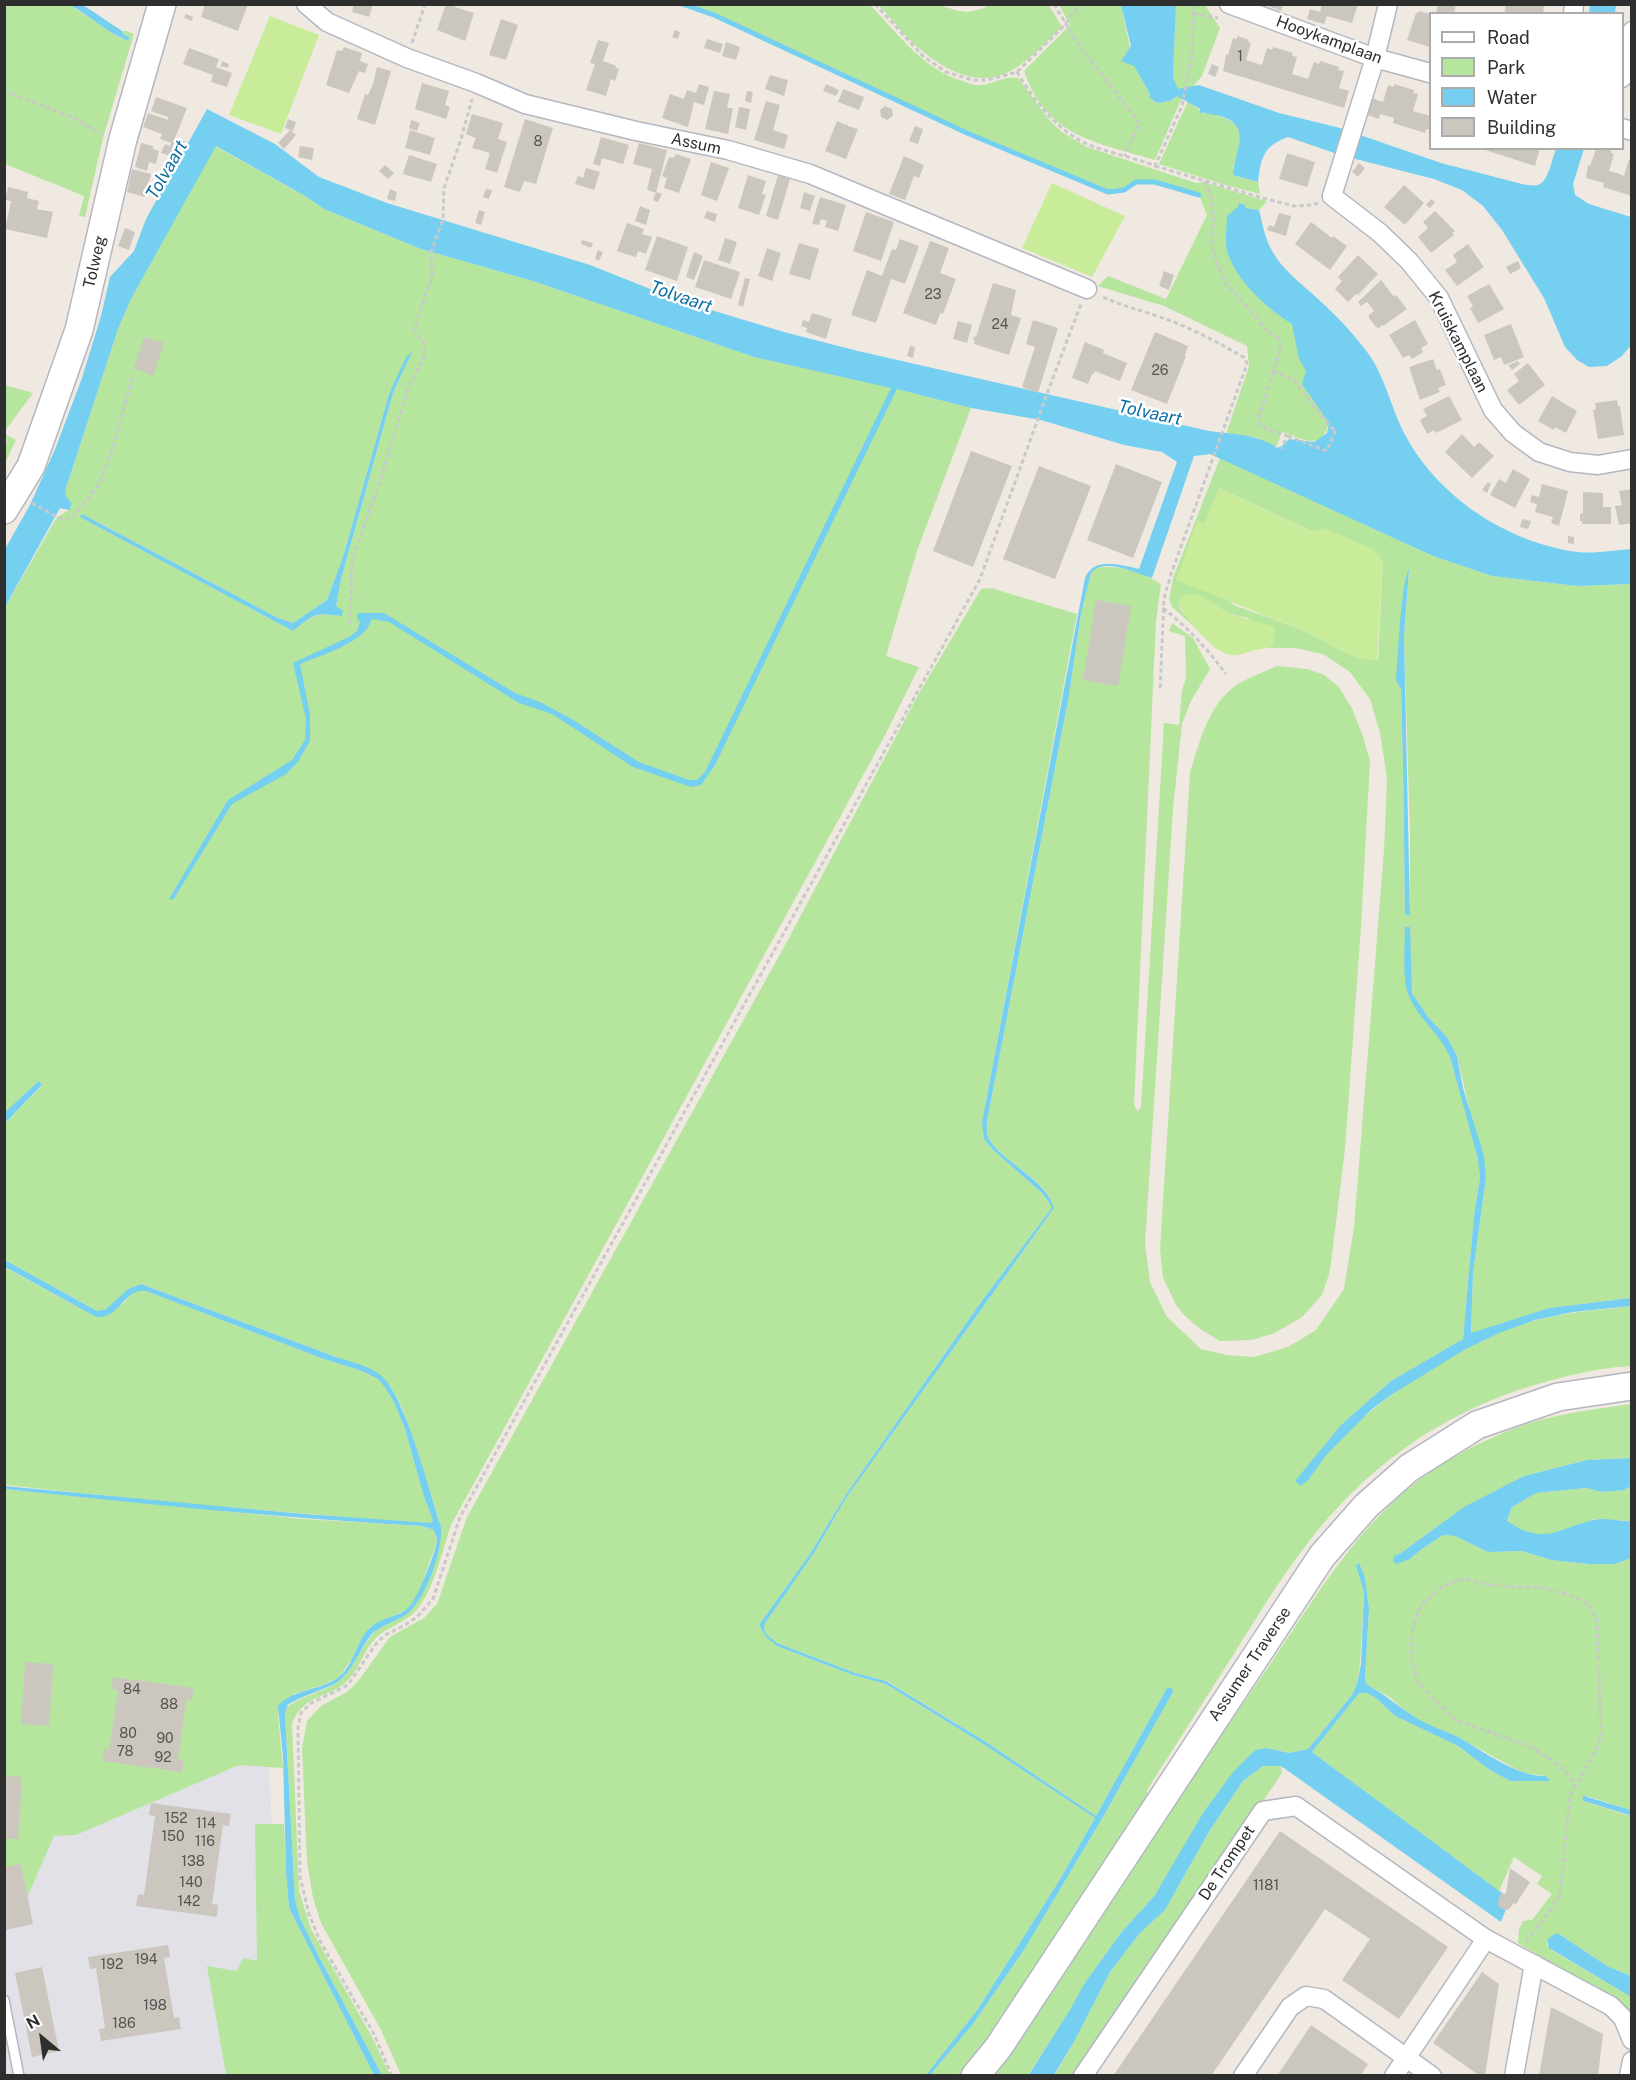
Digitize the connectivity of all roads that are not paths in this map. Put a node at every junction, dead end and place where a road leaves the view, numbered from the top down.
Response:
1 (162, 4) edge
2 (306, 4) edge
3 (1229, 4) edge
4 (1388, 4) edge
5 (1632, 31) edge
6 (1376, 58) junction
7 (1429, 73) edge
8 (1624, 73) edge
9 (1087, 289) road end
10 (1632, 459) edge
11 (4, 510) edge
12 (1632, 1386) edge
13 (1486, 1939) junction
14 (1534, 1964) junction
15 (4, 2000) edge
16 (1632, 2040) edge
17 (1406, 2058) junction
18 (1632, 2061) edge
19 (19, 2076) edge
20 (975, 2076) edge
21 (1083, 2076) edge
22 (1243, 2076) edge
23 (1394, 2076) edge
24 (1432, 2076) edge
25 (1514, 2076) edge
26 (1629, 2076) edge

1 - 11 main road, Tolweg
2 - 9 street, Assum
3 - 6 street, Hooykamplaan
4 - 6 street
5 - 8 street
6 - 7 street, Hooykamplaan
6 - 10 street, Kruiskamplaan
12 - 20 main road, Assumer Traverse
13 - 14 street, De Trompet
13 - 17 street
13 - 21 street, De Trompet
14 - 16 street, De Trompet
14 - 25 street
15 - 19 lane
17 - 22 street
17 - 23 street
17 - 24 street
18 - 26 street

